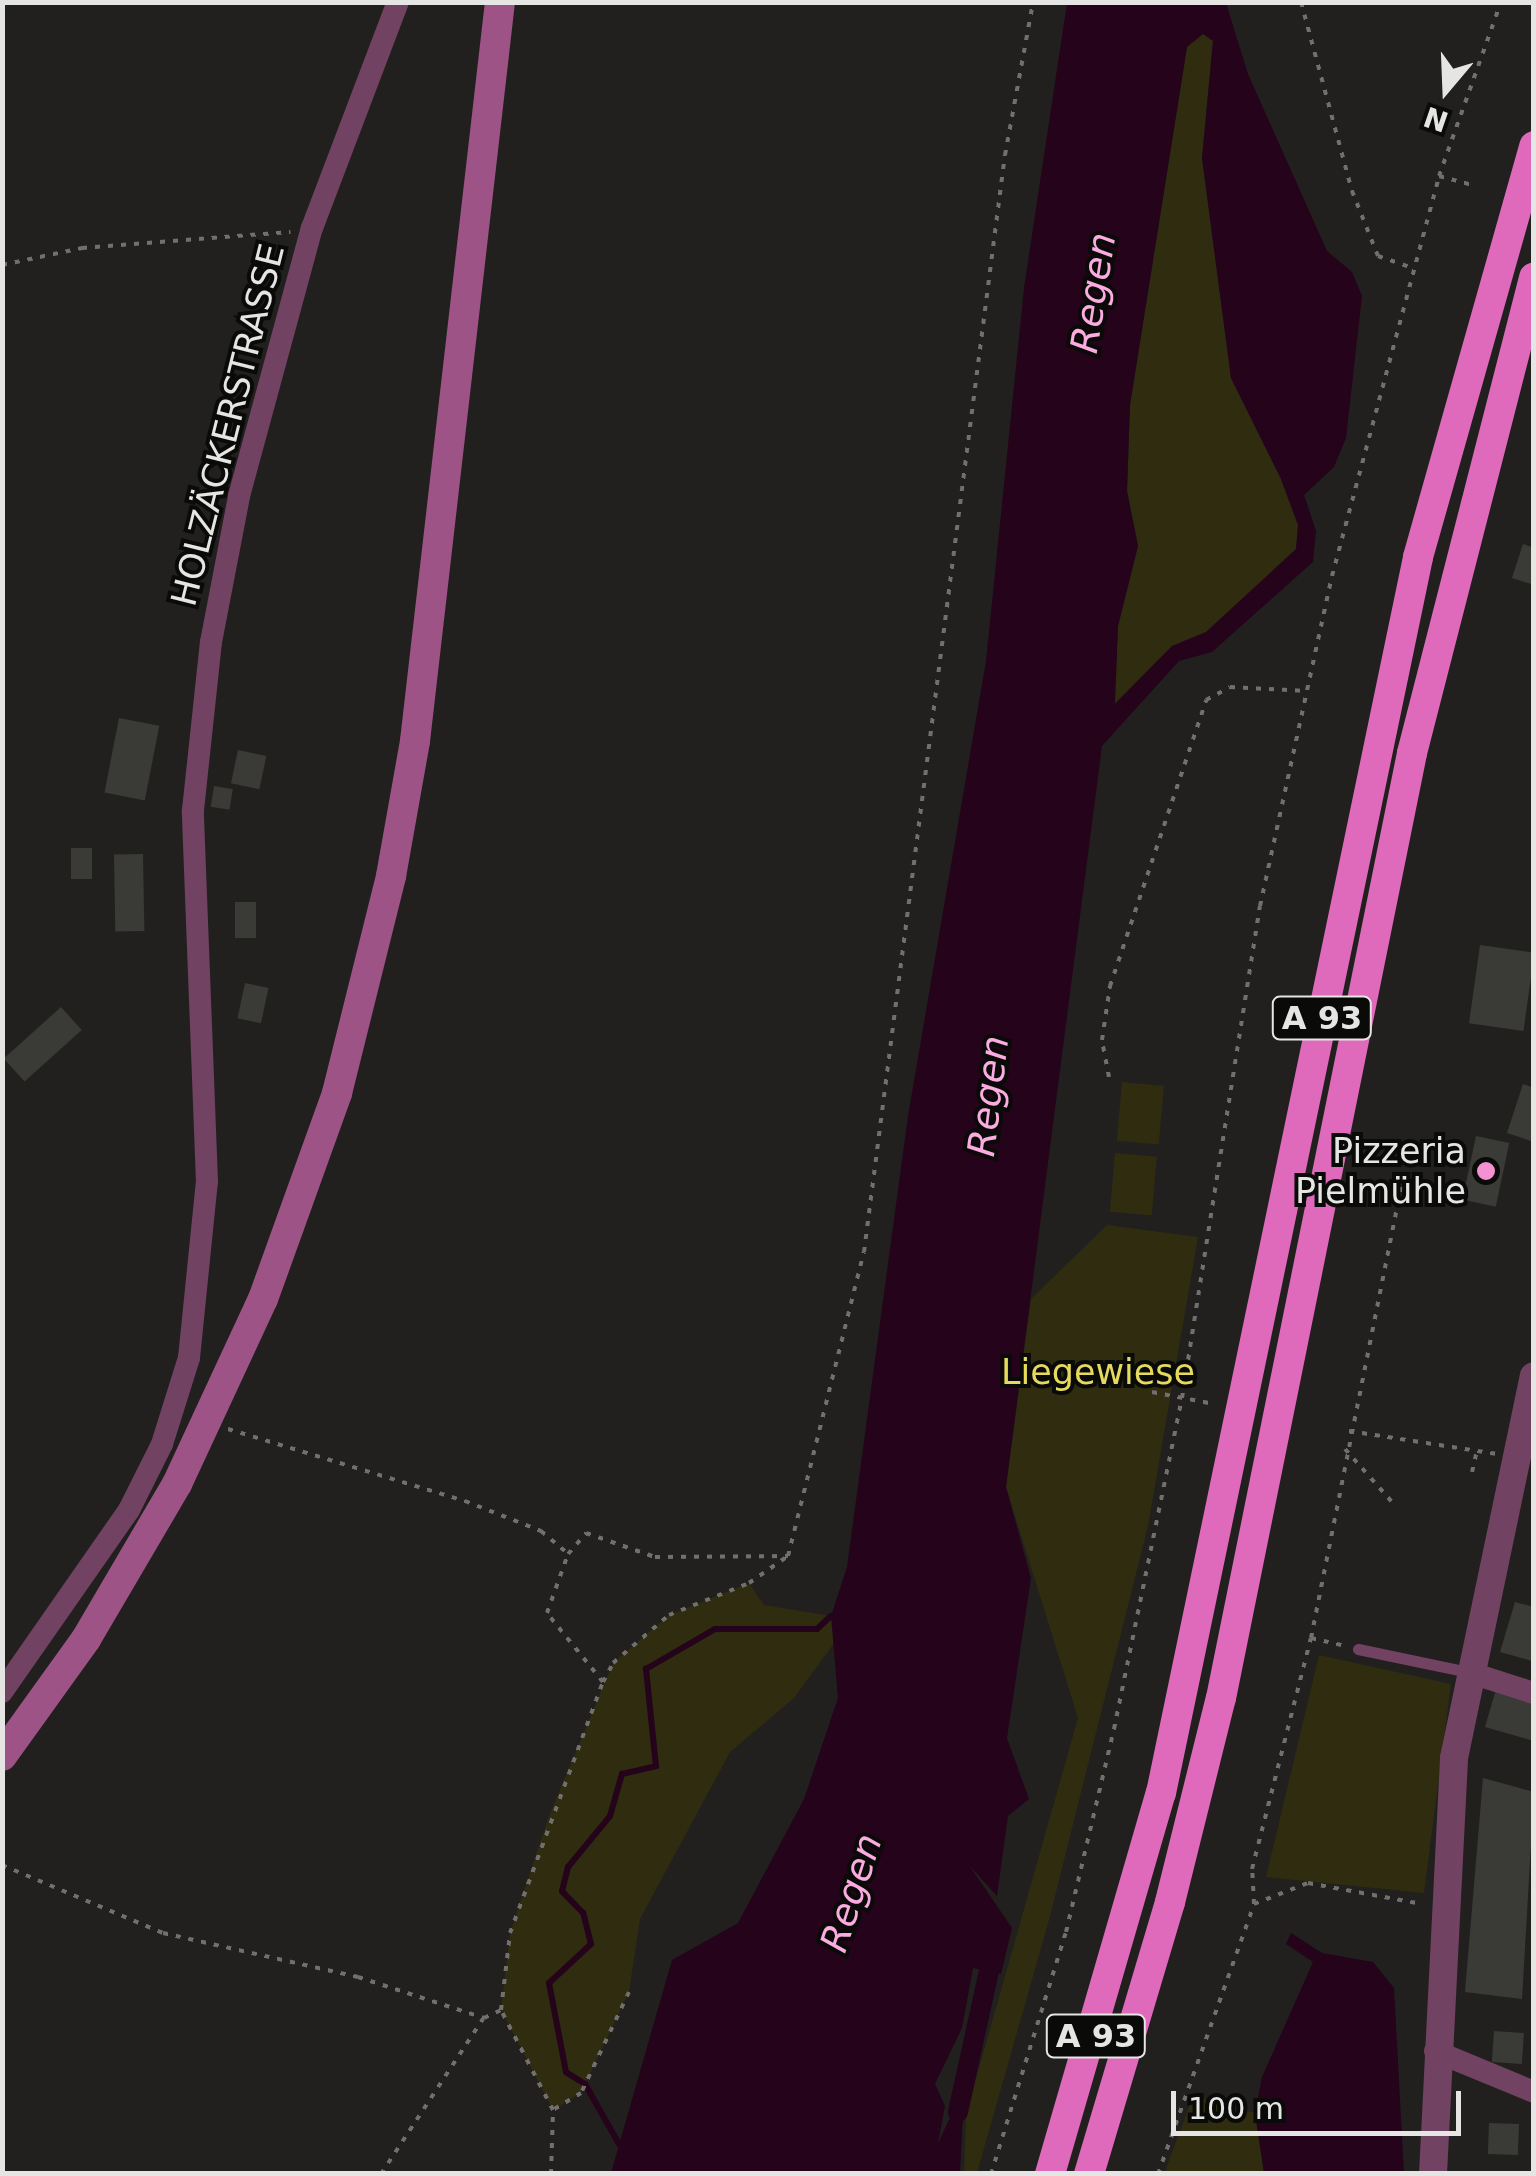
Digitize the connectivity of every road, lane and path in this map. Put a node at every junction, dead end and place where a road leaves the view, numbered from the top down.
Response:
1 (398, 2) edge
2 (500, 2) edge
3 (1033, 2) edge
4 (1301, 2) edge
5 (1501, 2) edge
6 (1534, 146) edge
7 (1439, 176) junction
8 (1476, 186) dead end
9 (312, 228) junction
10 (2, 266) edge
11 (1412, 268) junction
12 (1534, 278) edge
13 (1307, 691) junction
14 (1109, 1077) dead end
15 (1406, 1163) dead end
16 (1534, 1376) edge
17 (1152, 1392) dead end
18 (1182, 1398) junction
19 (1209, 1403) dead end
20 (206, 1426) junction
21 (1348, 1431) junction
22 (1345, 1450) junction
23 (1477, 1450) junction
24 (1516, 1458) junction
25 (1472, 1472) dead end
26 (1392, 1502) dead end
27 (568, 1554) junction
28 (788, 1556) junction
29 (1311, 1638) junction
30 (1358, 1649) joint
31 (1468, 1672) junction
32 (604, 1682) junction
33 (2, 1692) edge
34 (1534, 1692) edge
35 (2, 1756) edge
36 (2, 1865) edge
37 (1254, 1904) junction
38 (1442, 1908) junction
39 (629, 1992) dead end
40 (501, 2010) junction
41 (484, 2018) junction
42 (1434, 2051) junction
43 (1534, 2092) edge
44 (553, 2110) junction
45 (381, 2174) edge
46 (550, 2174) edge
47 (991, 2174) edge
48 (1050, 2174) edge
49 (1088, 2174) edge
50 (1158, 2174) edge
51 (1433, 2174) edge

1 - 9 street, HOLZÄCKERSTRASSE
2 - 20 main road
3 - 28 path
4 - 11 path
5 - 7 path
6 - 48 highway, A 93
7 - 8 path
7 - 11 path
9 - 10 path
9 - 33 street, HOLZÄCKERSTRASSE
11 - 13 path
12 - 49 highway, A 93
13 - 14 path
13 - 18 path
15 - 21 path
16 - 24 street
17 - 18 path
18 - 19 path
18 - 47 path
20 - 27 path
20 - 35 main road
21 - 22 path
21 - 23 path
22 - 26 path
22 - 29 path
23 - 24 path
23 - 25 path
24 - 31 street
27 - 28 path
27 - 32 path
28 - 32 path
29 - 30 path
29 - 37 path
30 - 31 lane
31 - 34 street
31 - 38 street
32 - 40 path
36 - 41 path
37 - 38 path
37 - 50 path
38 - 42 street
39 - 44 path
40 - 41 path
40 - 44 path
41 - 45 path
42 - 43 street
42 - 51 street
44 - 46 path

